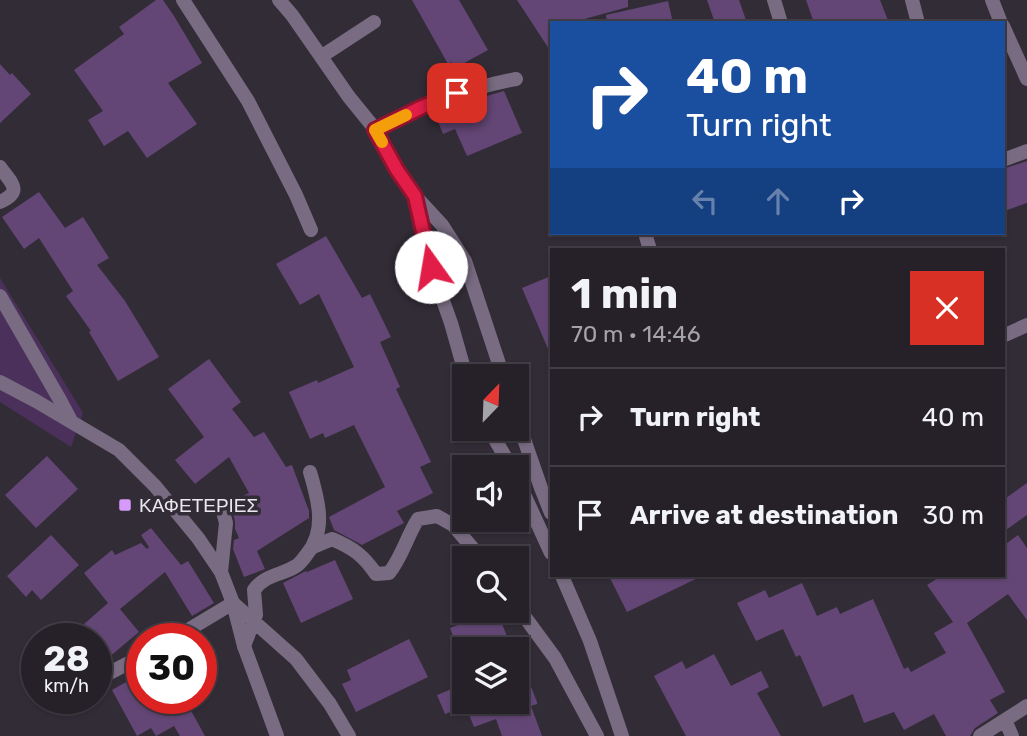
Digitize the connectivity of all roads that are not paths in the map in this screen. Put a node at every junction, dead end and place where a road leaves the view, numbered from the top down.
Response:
1 (183, 0) edge
2 (279, 0) edge
3 (774, 0) edge
4 (912, 0) edge
5 (992, 0) edge
6 (780, 21) edge
7 (917, 21) edge
8 (1001, 21) edge
9 (374, 22) dead end
10 (1005, 30) edge
11 (322, 56) junction
12 (1026, 76) edge
13 (516, 79) dead end
14 (375, 130) junction
15 (1027, 151) edge
16 (1005, 159) edge
17 (0, 167) edge
18 (415, 196) junction
19 (0, 202) edge
20 (311, 229) dead end
21 (0, 296) edge
22 (1027, 325) edge
23 (1005, 335) edge
24 (463, 364) edge
25 (499, 364) edge
26 (0, 382) edge
27 (71, 421) junction
28 (525, 441) edge
29 (310, 472) dead end
30 (529, 505) edge
31 (222, 508) dead end
32 (550, 510) edge
33 (471, 546) edge
34 (313, 547) junction
35 (550, 551) edge
36 (221, 572) junction
37 (562, 577) edge
38 (570, 577) edge
39 (572, 597) junction
40 (233, 603) junction
41 (254, 622) junction
42 (200, 623) edge
43 (529, 623) edge
44 (244, 646) junction
45 (1027, 706) edge
46 (1005, 720) junction
47 (277, 736) edge
48 (349, 736) edge
49 (597, 736) edge
50 (622, 736) edge
51 (980, 736) edge
52 (1012, 736) edge

1 - 20 street
2 - 11 street
3 - 6 street
4 - 7 street
5 - 8 street
9 - 11 street
10 - 12 street
11 - 14 street
13 - 14 street
14 - 18 street
15 - 16 street
17 - 19 street
18 - 24 street
18 - 25 street
21 - 27 street
22 - 23 street
26 - 27 street
27 - 36 street
28 - 32 street
29 - 34 street
30 - 35 street
31 - 36 street
33 - 34 street
34 - 41 street
36 - 40 street
37 - 39 street
38 - 39 street
39 - 50 street
40 - 41 street
40 - 42 street
40 - 44 street
41 - 44 street
41 - 48 street
43 - 49 street
44 - 47 street
45 - 46 street
46 - 51 street
46 - 52 street

